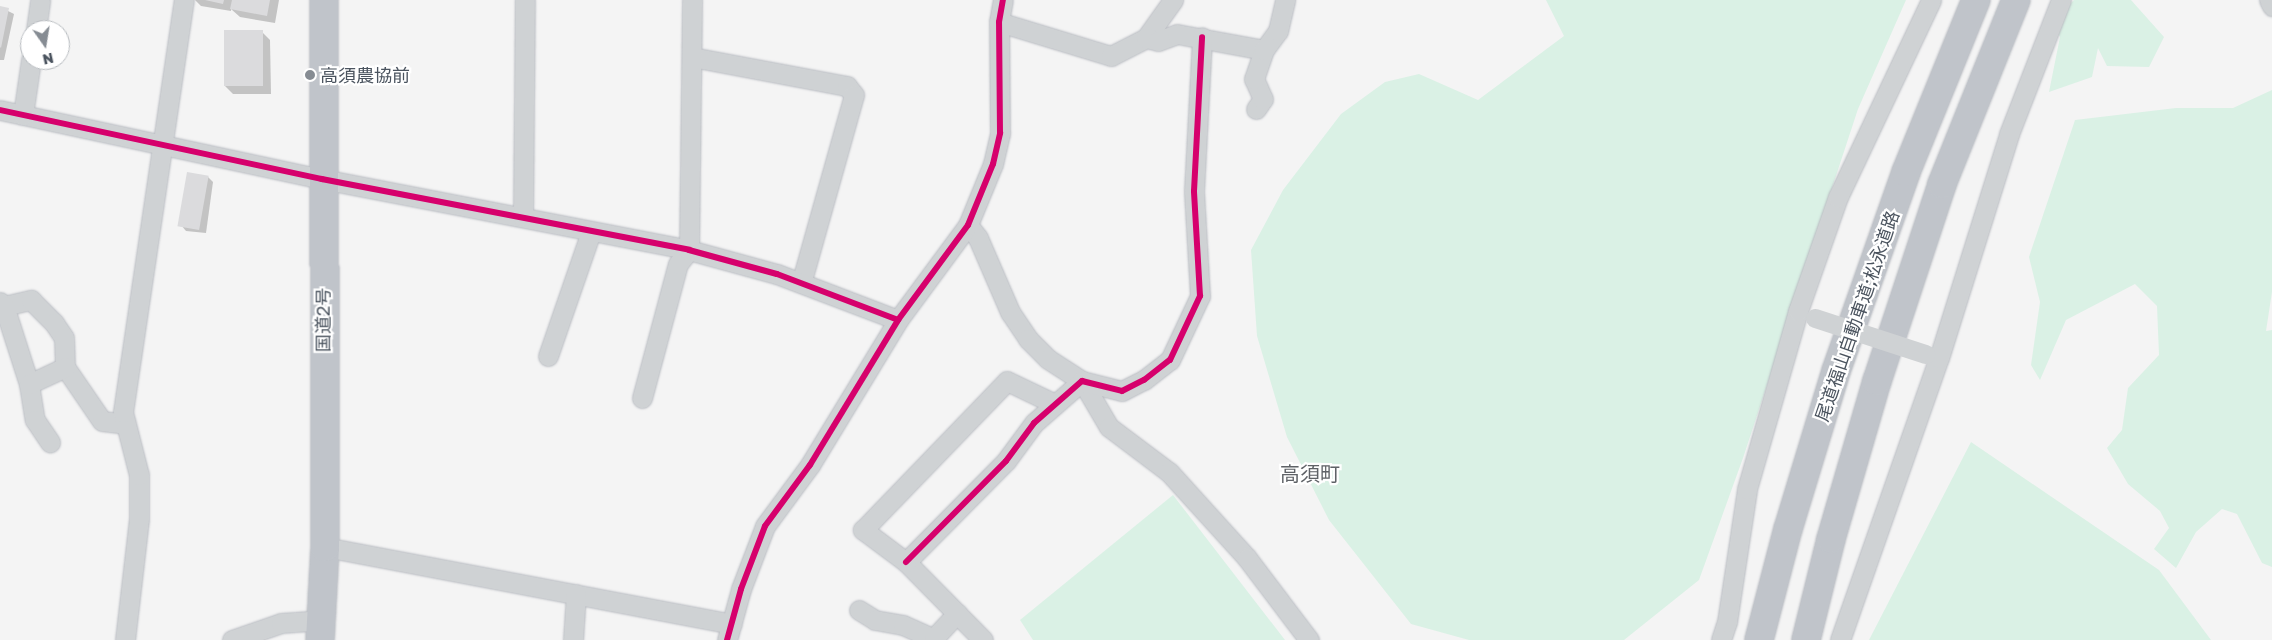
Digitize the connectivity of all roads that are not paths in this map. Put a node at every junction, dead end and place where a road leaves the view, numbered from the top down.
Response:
1 (40, 0) edge
2 (184, 0) edge
3 (324, 0) edge
4 (525, 0) edge
5 (692, 0) edge
6 (1004, 0) edge
7 (1173, 0) edge
8 (1285, 0) edge
9 (1931, 0) edge
10 (1976, 0) edge
11 (2016, 0) edge
12 (2061, 0) edge
13 (2269, 0) edge
14 (2272, 6) edge
15 (37, 20) edge
16 (999, 22) junction
17 (1202, 37) junction
18 (1146, 38) junction
19 (1264, 50) junction
20 (692, 56) junction
21 (30, 70) edge
22 (1256, 109) dead end
23 (0, 110) edge
24 (23, 115) junction
25 (161, 145) junction
26 (322, 178) junction
27 (523, 216) junction
28 (968, 225) junction
29 (591, 232) junction
30 (689, 250) junction
31 (801, 283) junction
32 (2, 304) edge
33 (1806, 315) junction
34 (898, 320) junction
35 (548, 356) dead end
36 (1932, 356) junction
37 (65, 367) junction
38 (1082, 381) junction
39 (29, 384) junction
40 (642, 398) dead end
41 (1055, 404) junction
42 (124, 424) junction
43 (50, 442) dead end
44 (325, 547) junction
45 (906, 562) junction
46 (576, 594) junction
47 (859, 610) dead end
48 (957, 613) junction
49 (320, 630) edge
50 (730, 632) edge
51 (935, 639) edge
52 (125, 640) edge
53 (232, 640) edge
54 (573, 640) edge
55 (983, 640) edge
56 (1309, 640) edge
57 (1722, 640) edge
58 (1759, 640) edge
59 (1806, 640) edge
60 (1840, 640) edge

1 - 15 street
2 - 25 street
3 - 26 highway, 国道2号
4 - 27 street
5 - 20 street
6 - 16 street
7 - 18 street
8 - 19 street
9 - 33 street
10 - 58 highway, 尾道福山自動車道;松永道路
11 - 59 highway
12 - 36 street
13 - 14 street
16 - 18 street
16 - 28 street
17 - 18 street
17 - 19 street
17 - 38 street
19 - 22 street
20 - 30 street
20 - 31 street
21 - 24 street
23 - 24 street
24 - 25 street
25 - 26 street
25 - 42 street
26 - 27 street
26 - 44 highway, 国道2号
27 - 29 street
28 - 34 street
28 - 38 street
29 - 30 street
29 - 35 street
30 - 31 street
30 - 40 street
31 - 34 street
32 - 37 street
32 - 39 street
33 - 36 street, bridge
33 - 57 street
34 - 50 street
36 - 60 street
37 - 39 street
37 - 42 street
38 - 41 street
38 - 56 street
39 - 43 street
41 - 45 street
41 - 45 street
42 - 52 street
44 - 46 street
44 - 49 highway, 国道2号
45 - 48 street
46 - 50 street
46 - 54 street
47 - 51 street
48 - 51 street
48 - 55 street
49 - 53 street

